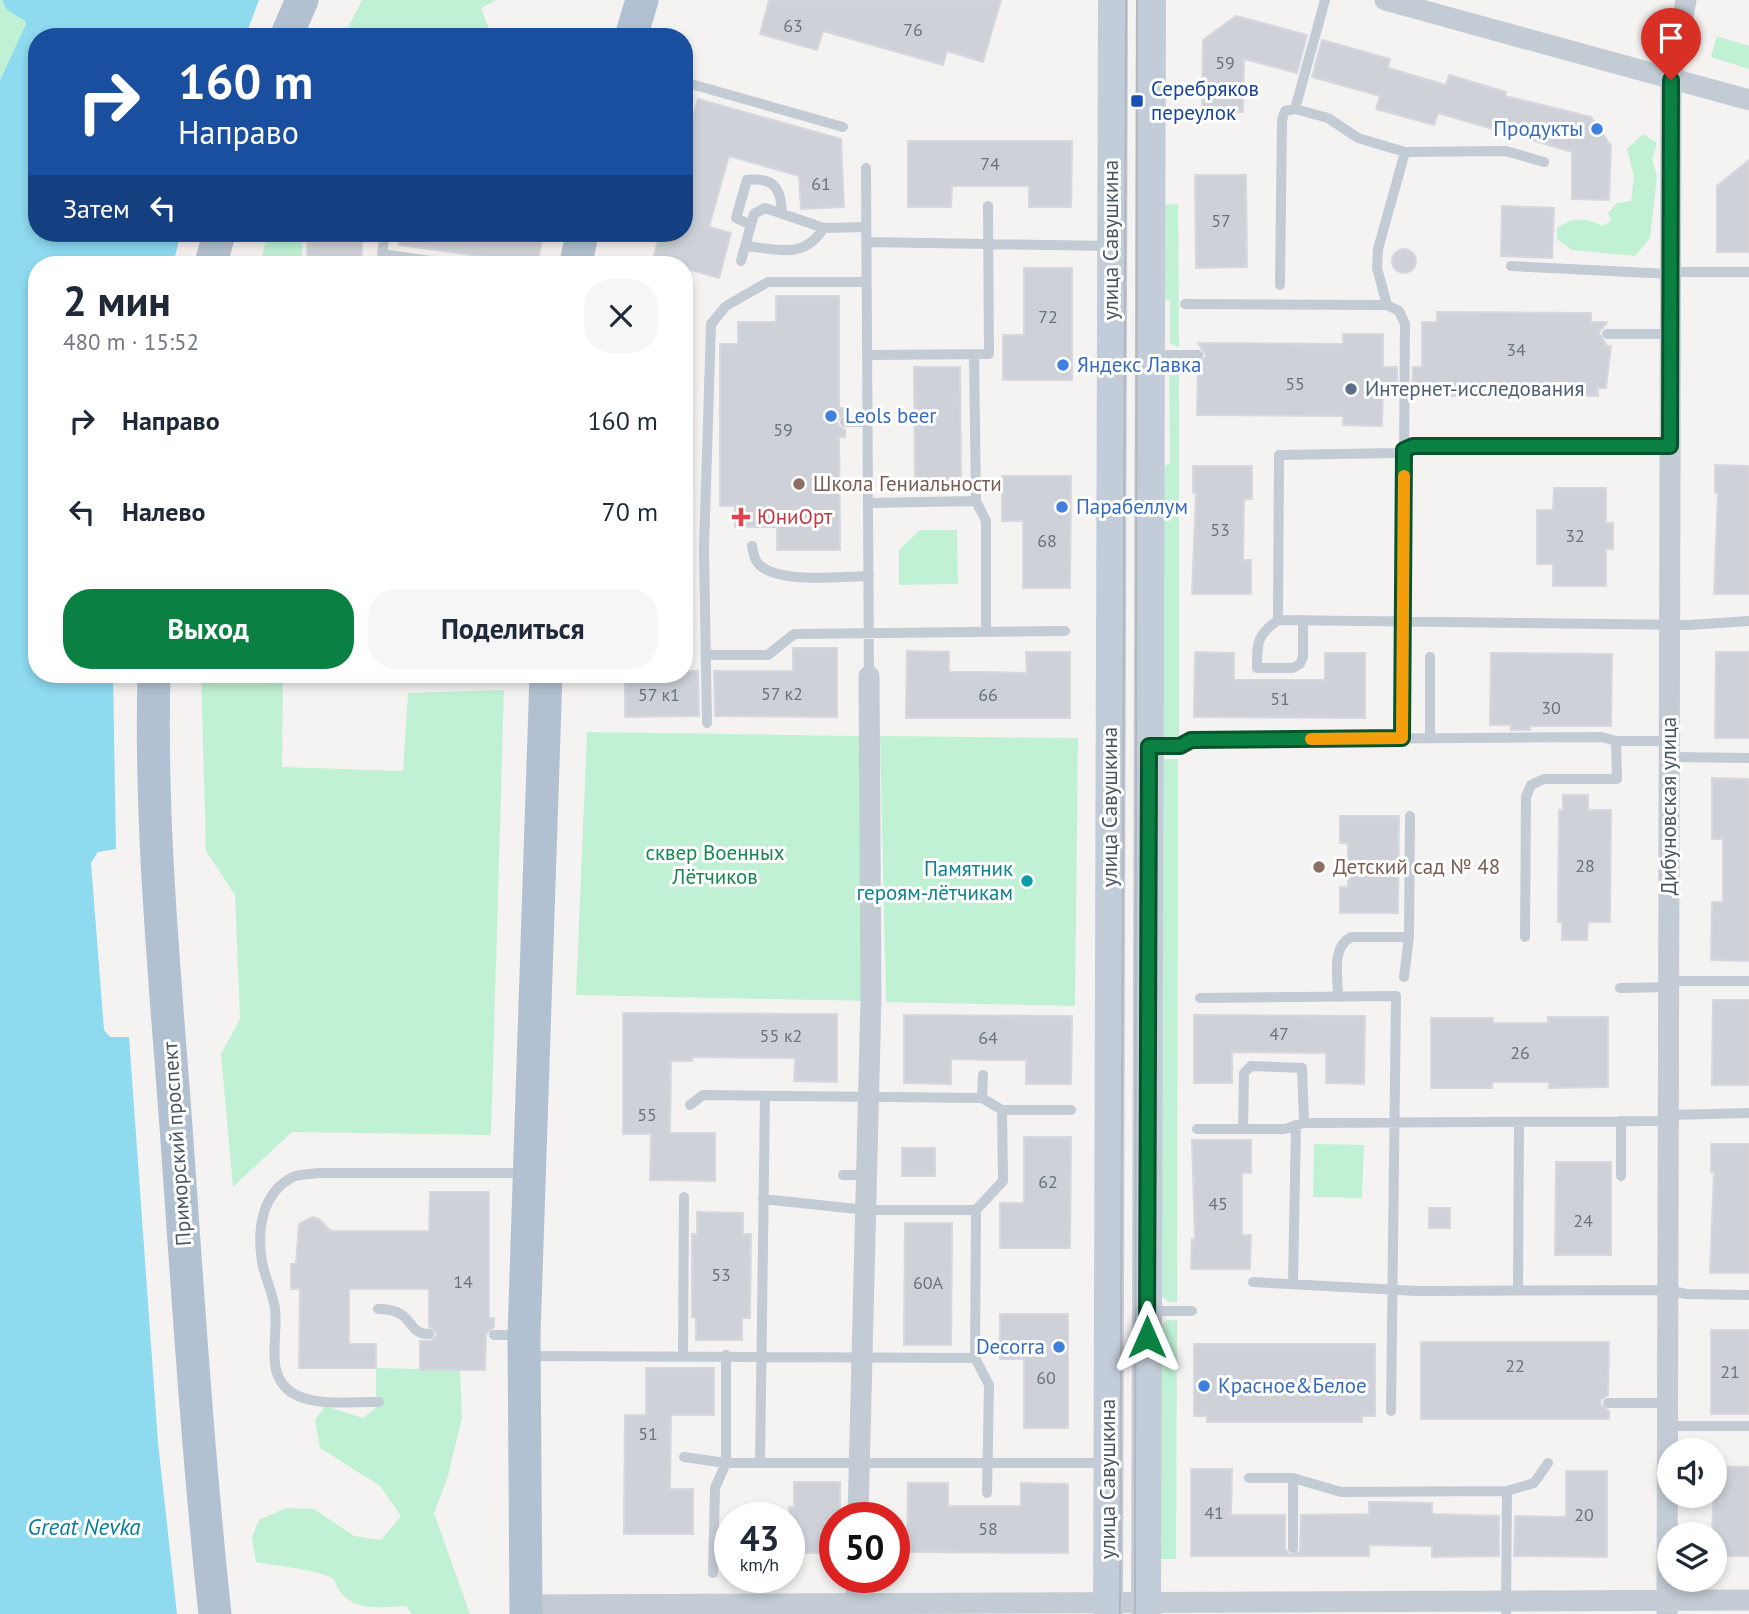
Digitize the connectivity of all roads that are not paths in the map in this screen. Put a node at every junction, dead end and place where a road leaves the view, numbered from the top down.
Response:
1 (302, 0) edge
2 (642, 0) edge
3 (1113, 0) edge
4 (1152, 0) edge
5 (1325, 0) edge
6 (1385, 0) edge
7 (1686, 0) edge
8 (290, 28) edge
9 (634, 28) edge
10 (1671, 80) junction
11 (693, 85) edge
12 (1749, 100) edge
13 (1295, 109) junction
14 (843, 127) dead end
15 (1405, 152) junction
16 (1544, 162) dead end
17 (866, 168) dead end
18 (988, 206) dead end
19 (782, 213) junction
20 (751, 225) junction
21 (866, 227) junction
22 (824, 228) junction
23 (866, 242) junction
24 (988, 244) junction
25 (745, 246) junction
26 (1111, 246) junction
27 (741, 261) dead end
28 (1511, 266) dead end
29 (1749, 272) edge
30 (1670, 273) junction
31 (866, 282) junction
32 (1280, 285) dead end
33 (1185, 304) dead end
34 (1387, 305) junction
35 (1607, 334) dead end
36 (1670, 334) junction
37 (974, 354) junction
38 (867, 355) junction
39 (1150, 355) junction
40 (1198, 355) dead end
41 (845, 422) dead end
42 (867, 422) junction
43 (1670, 446) junction
44 (1404, 450) junction
45 (976, 501) junction
46 (868, 503) junction
47 (752, 546) dead end
48 (869, 576) junction
49 (1278, 620) junction
50 (1303, 620) junction
51 (1749, 621) edge
52 (1403, 622) junction
53 (1670, 625) junction
54 (1065, 631) dead end
55 (869, 632) junction
56 (986, 632) junction
57 (706, 655) junction
58 (1430, 657) dead end
59 (869, 676) joint
60 (154, 683) edge
61 (546, 683) edge
62 (707, 723) dead end
63 (1402, 738) junction
64 (1430, 738) junction
65 (1616, 741) junction
66 (1149, 746) junction
67 (1670, 749) junction
68 (1749, 758) edge
69 (1410, 816) dead end
70 (1409, 937) junction
71 (1525, 937) dead end
72 (1404, 977) dead end
73 (1749, 981) edge
74 (1668, 984) junction
75 (1620, 988) dead end
76 (1338, 997) junction
77 (1200, 998) dead end
78 (983, 1075) dead end
79 (765, 1097) junction
80 (869, 1097) junction
81 (982, 1098) junction
82 (690, 1105) dead end
83 (1002, 1110) junction
84 (1071, 1110) dead end
85 (1749, 1112) edge
86 (1668, 1118) junction
87 (1622, 1121) junction
88 (1394, 1122) junction
89 (1519, 1122) junction
90 (1300, 1124) junction
91 (1197, 1129) dead end
92 (1243, 1129) junction
93 (528, 1173) junction
94 (843, 1175) dead end
95 (867, 1175) junction
96 (1621, 1176) dead end
97 (684, 1197) dead end
98 (763, 1199) junction
99 (866, 1210) junction
100 (976, 1210) junction
101 (1253, 1282) dead end
102 (1293, 1283) junction
103 (1392, 1289) junction
104 (1518, 1290) junction
105 (1668, 1290) junction
106 (1749, 1295) edge
107 (378, 1309) dead end
108 (1147, 1311) junction
109 (1192, 1311) dead end
110 (429, 1334) dead end
111 (514, 1342) junction
112 (683, 1355) junction
113 (726, 1355) junction
114 (761, 1356) junction
115 (975, 1358) junction
116 (862, 1359) junction
117 (379, 1402) dead end
118 (1608, 1403) dead end
119 (1667, 1403) junction
120 (1391, 1411) dead end
121 (1667, 1426) junction
122 (1749, 1426) edge
123 (684, 1457) dead end
124 (726, 1463) junction
125 (760, 1463) junction
126 (860, 1463) junction
127 (988, 1463) junction
128 (1108, 1463) junction
129 (1548, 1463) dead end
130 (1249, 1478) dead end
131 (1293, 1478) junction
132 (1507, 1491) junction
133 (987, 1493) dead end
134 (859, 1502) edge
135 (1293, 1548) dead end
136 (713, 1573) dead end
137 (1749, 1600) edge
138 (1667, 1607) edge
139 (1146, 1608) edge
140 (1293, 1608) edge
141 (1506, 1608) edge
142 (526, 1609) edge
143 (856, 1609) edge
144 (1108, 1609) edge
145 (215, 1614) edge

1 - 8 main road
2 - 9 main road
3 - 26 main road, улица Савушкина
4 - 39 main road, улица Савушкина
5 - 13 lane
6 - 10 street
7 - 10 street, Дибуновская улица
10 - 12 street
10 - 30 street, Дибуновская улица
11 - 14 lane
13 - 15 lane
13 - 32 lane
15 - 16 lane
15 - 34 lane
17 - 21 lane
18 - 24 lane
19 - 20 lane
19 - 20 lane
19 - 22 lane
20 - 25 lane
21 - 22 lane
21 - 23 lane
22 - 25 lane
23 - 24 lane
23 - 31 lane
24 - 26 lane
24 - 37 lane
25 - 27 lane
26 - 128 main road, улица Савушкина
28 - 30 lane
29 - 30 lane
30 - 36 street, Дибуновская улица
31 - 38 lane
31 - 57 lane
33 - 34 lane
34 - 44 lane
35 - 36 lane
36 - 43 street, Дибуновская улица
37 - 38 lane
37 - 45 lane
38 - 42 lane
39 - 40 lane
39 - 66 main road, улица Савушкина
41 - 42 lane
42 - 46 lane
43 - 44 lane
43 - 53 street, Дибуновская улица
44 - 49 lane
44 - 52 lane
45 - 46 lane
45 - 56 lane
46 - 48 lane
47 - 48 lane
48 - 55 lane
49 - 50 lane
49 - 50 lane
50 - 52 lane
51 - 53 lane
52 - 53 lane
52 - 63 lane
53 - 67 street, Дибуновская улица
54 - 56 lane
55 - 56 lane
55 - 57 lane
55 - 59 lane
57 - 62 lane
58 - 64 lane
59 - 80 street
60 - 145 main road, Приморский проспект
61 - 93 main road
63 - 64 lane
63 - 66 lane
64 - 65 lane
65 - 67 lane
65 - 71 lane
66 - 108 main road, улица Савушкина
67 - 68 lane
67 - 74 street, Дибуновская улица
69 - 70 lane
70 - 72 lane
70 - 76 lane
73 - 74 lane
74 - 75 lane
74 - 86 street, Дибуновская улица
76 - 77 lane
76 - 88 lane
78 - 81 lane
79 - 80 lane
79 - 82 lane
79 - 98 lane
80 - 81 lane
80 - 95 street
81 - 83 lane
83 - 84 lane
83 - 100 lane
85 - 86 lane
86 - 87 lane
86 - 105 street, Дибуновская улица
87 - 89 lane
87 - 96 lane
88 - 89 lane
88 - 90 lane
88 - 103 lane
89 - 104 lane
90 - 92 lane
90 - 92 lane
90 - 102 lane
91 - 92 lane
93 - 111 main road
93 - 117 lane
94 - 95 lane
95 - 99 street
97 - 112 lane
98 - 99 lane
98 - 114 lane
99 - 100 lane
99 - 116 street
100 - 115 lane
101 - 102 lane
102 - 103 lane
103 - 104 lane
103 - 120 lane
104 - 105 lane
105 - 106 lane
105 - 119 street, Дибуновская улица
107 - 110 lane
108 - 109 lane
108 - 139 main road, улица Савушкина
111 - 112 lane
111 - 142 main road
112 - 113 lane
113 - 114 lane
113 - 124 lane
114 - 116 lane
114 - 125 lane
115 - 116 lane
115 - 127 lane
116 - 126 street
118 - 119 lane
119 - 121 street, Дибуновская улица
121 - 122 lane
121 - 138 street, Дибуновская улица
123 - 124 lane
124 - 125 lane
124 - 136 lane
125 - 126 lane
126 - 127 lane
126 - 134 street
127 - 128 lane
127 - 133 lane
128 - 144 main road, улица Савушкина
129 - 132 lane
130 - 131 lane
131 - 132 lane
131 - 135 lane
132 - 141 lane
137 - 138 street
138 - 141 street
139 - 140 street
139 - 144 street
140 - 141 street
142 - 143 street
143 - 144 street

